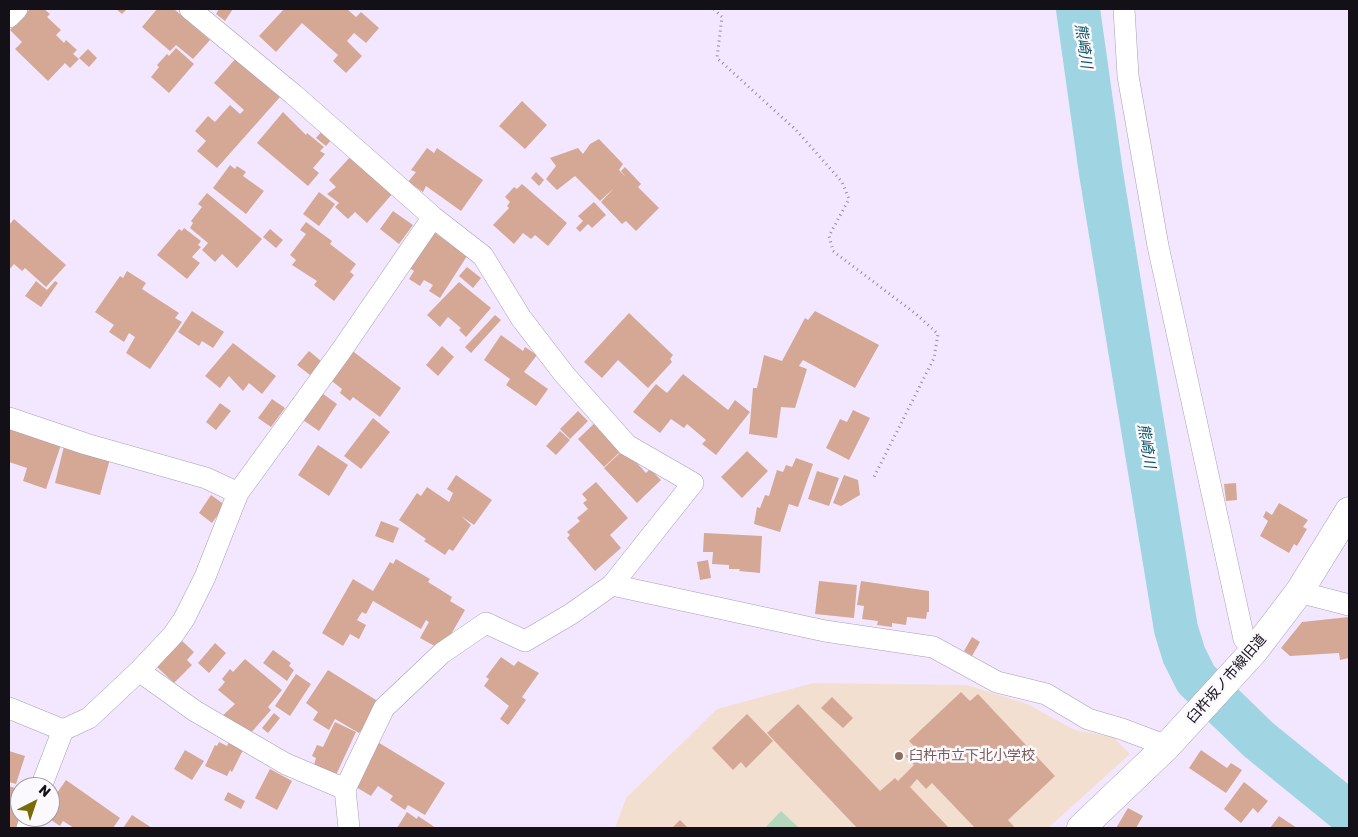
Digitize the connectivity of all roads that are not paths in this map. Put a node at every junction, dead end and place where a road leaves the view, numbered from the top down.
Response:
1 (16, 9) edge
2 (190, 9) edge
3 (1124, 9) edge
4 (9, 17) edge
5 (433, 217) junction
6 (9, 418) edge
7 (238, 493) junction
8 (1349, 511) edge
9 (612, 585) junction
10 (1299, 592) junction
11 (1349, 605) edge
12 (1249, 656) junction
13 (139, 671) junction
14 (9, 708) edge
15 (63, 730) junction
16 (1174, 738) junction
17 (45, 777) edge
18 (345, 788) junction
19 (349, 828) edge
20 (1081, 828) edge

1 - 4 street
2 - 5 street
3 - 12 street
5 - 7 street
5 - 9 street
6 - 7 street
7 - 13 street
8 - 10 street, 臼杵坂ノ市線旧道
9 - 16 street
9 - 18 street
10 - 11 street
10 - 12 street, 臼杵坂ノ市線旧道
12 - 16 street, 臼杵坂ノ市線旧道
13 - 15 street
13 - 18 street
14 - 15 street
15 - 17 street
16 - 20 street, 臼杵坂ノ市線旧道
18 - 19 street

